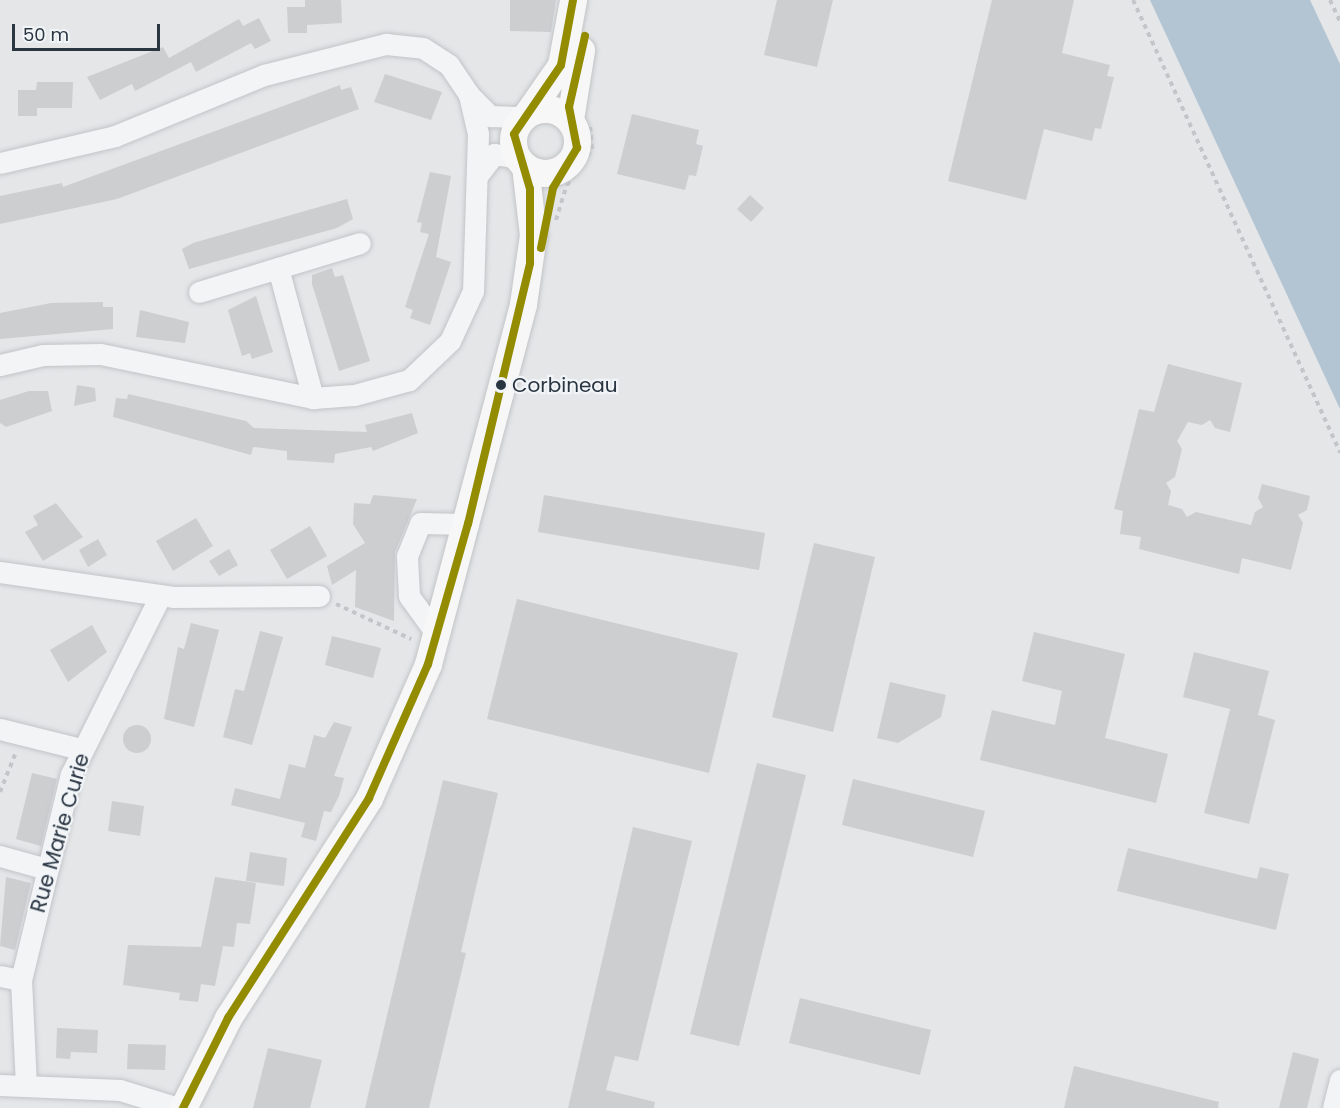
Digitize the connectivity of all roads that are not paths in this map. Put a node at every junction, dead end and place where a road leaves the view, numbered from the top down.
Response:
1 (573, 0) edge
2 (589, 0) edge
3 (469, 95) junction
4 (525, 116) junction
5 (578, 118) junction
6 (521, 162) junction
7 (0, 163) edge
8 (567, 165) junction
9 (476, 177) junction
10 (360, 243) dead end
11 (278, 268) junction
12 (199, 292) dead end
13 (523, 304) junction
14 (0, 365) edge
15 (313, 398) junction
16 (468, 524) junction
17 (0, 572) edge
18 (160, 596) junction
19 (319, 596) road end
20 (436, 643) junction
21 (0, 729) edge
22 (81, 749) junction
23 (0, 856) edge
24 (47, 869) junction
25 (0, 976) edge
26 (21, 980) junction
27 (1340, 1080) edge
28 (0, 1085) edge
29 (26, 1086) junction
30 (178, 1108) edge
31 (183, 1108) edge
32 (1333, 1108) edge

1 - 4 main road
2 - 5 main road
3 - 4 street
3 - 7 street
3 - 9 street
4 - 5 main road
4 - 6 main road
5 - 8 main road
6 - 8 main road
6 - 9 street
6 - 13 main road
8 - 13 main road
9 - 15 street
10 - 11 street
11 - 12 street
11 - 15 street
13 - 16 main road
14 - 15 street
16 - 20 main road
16 - 20 street
17 - 18 street
18 - 19 street
18 - 22 street, Rue Marie Curie
20 - 31 main road
21 - 22 street
22 - 24 street, Rue Marie Curie
23 - 24 street
24 - 26 street, Rue Marie Curie
25 - 26 street
26 - 29 street, Rue Marie Curie
27 - 32 street
28 - 29 street
29 - 30 street

